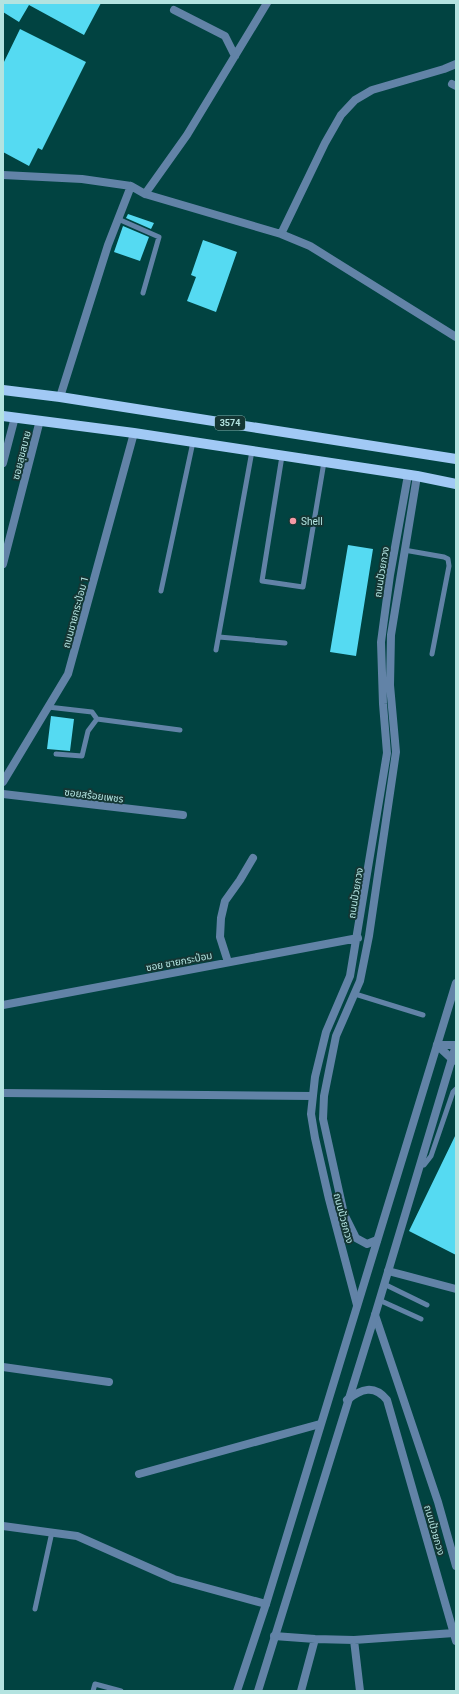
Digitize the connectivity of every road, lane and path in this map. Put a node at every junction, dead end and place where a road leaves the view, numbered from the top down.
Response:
1 (267, 3) edge
2 (174, 10) dead end
3 (235, 56) junction
4 (456, 64) edge
5 (3, 175) edge
6 (131, 186) junction
7 (145, 194) junction
8 (118, 219) junction
9 (281, 234) junction
10 (144, 292) dead end
11 (456, 338) edge
12 (3, 390) edge
13 (60, 397) junction
14 (3, 416) edge
15 (15, 417) junction
16 (40, 420) junction
17 (134, 433) junction
18 (192, 442) junction
19 (252, 451) junction
20 (282, 456) junction
21 (456, 459) edge
22 (324, 462) junction
23 (3, 463) edge
24 (413, 476) junction
25 (456, 484) edge
26 (404, 550) junction
27 (3, 564) edge
28 (161, 590) dead end
29 (219, 637) junction
30 (286, 643) dead end
31 (216, 650) dead end
32 (432, 654) dead end
33 (48, 707) junction
34 (97, 719) junction
35 (180, 730) dead end
36 (56, 754) dead end
37 (3, 782) edge
38 (3, 794) edge
39 (183, 815) dead end
40 (253, 858) dead end
41 (358, 938) junction
42 (228, 962) junction
43 (456, 983) edge
44 (355, 994) junction
45 (3, 1005) edge
46 (423, 1016) dead end
47 (437, 1045) junction
48 (456, 1045) edge
49 (454, 1060) edge
50 (456, 1089) edge
51 (3, 1093) edge
52 (313, 1096) junction
53 (420, 1164) junction
54 (334, 1220) junction
55 (351, 1228) junction
56 (378, 1240) junction
57 (388, 1270) junction
58 (384, 1284) junction
59 (456, 1289) edge
60 (379, 1300) junction
61 (357, 1305) junction
62 (427, 1305) dead end
63 (375, 1314) junction
64 (421, 1319) dead end
65 (3, 1368) edge
66 (109, 1382) dead end
67 (348, 1400) junction
68 (320, 1424) junction
69 (139, 1474) dead end
70 (3, 1526) edge
71 (52, 1532) junction
72 (456, 1566) edge
73 (266, 1604) junction
74 (35, 1609) dead end
75 (274, 1636) junction
76 (455, 1637) edge
77 (314, 1639) junction
78 (354, 1640) junction
79 (93, 1691) edge
80 (121, 1691) edge
81 (237, 1691) edge
82 (258, 1691) edge
83 (301, 1691) edge
84 (360, 1691) edge

1 - 3 street
2 - 3 street
3 - 7 street
4 - 9 street
5 - 6 street
6 - 7 street
6 - 8 street
7 - 9 street
8 - 10 lane
8 - 13 street
9 - 11 street
12 - 13 main road, 3574
13 - 21 main road, 3574
14 - 15 main road
15 - 16 main road
15 - 23 street
16 - 17 main road
16 - 27 street, ซอยสุขสบาย
17 - 18 main road
17 - 33 street, ถนนชายกระป่อม 1
18 - 19 main road
18 - 28 lane
19 - 20 main road
19 - 29 lane
20 - 22 main road
20 - 22 lane
22 - 24 main road
24 - 25 main road
24 - 26 street, ถนนป้วยกวง
24 - 41 street, ถนนป้วยกวง
26 - 32 lane
26 - 44 street, ถนนป้วยกวง
29 - 30 lane
29 - 31 lane
33 - 34 lane
33 - 37 street, ถนนชายกระป่อม 1
34 - 35 lane
34 - 36 lane
38 - 39 street, ซอยสร้อยเพชร
40 - 42 street
41 - 42 street, ซอย ชายกระป่อม
41 - 52 street, ถนนป้วยกวง
42 - 45 street, ซอย ชายกระป่อม
43 - 47 street
44 - 46 lane
44 - 55 street, ถนนป้วยกวง
47 - 48 street
47 - 49 street
47 - 56 street
48 - 49 street
49 - 53 street
50 - 53 lane
51 - 52 street
52 - 54 street, ถนนป้วยกวง
53 - 57 street
54 - 55 street
54 - 61 street, ถนนป้วยกวง
55 - 56 street, ถนนป้วยกวง
56 - 61 street
57 - 58 street
57 - 59 street
58 - 60 street
58 - 62 lane
60 - 63 street
60 - 64 lane
61 - 68 street
63 - 67 street
63 - 72 street, ถนนป้วยกวง
65 - 66 street
67 - 75 street
67 - 76 street, ถนนป้วยกวง
68 - 69 street
68 - 73 street
70 - 71 street
71 - 73 street
71 - 74 lane
73 - 81 street
75 - 77 street
75 - 82 street
76 - 78 street
77 - 78 street
77 - 83 street
78 - 84 street
79 - 80 lane

